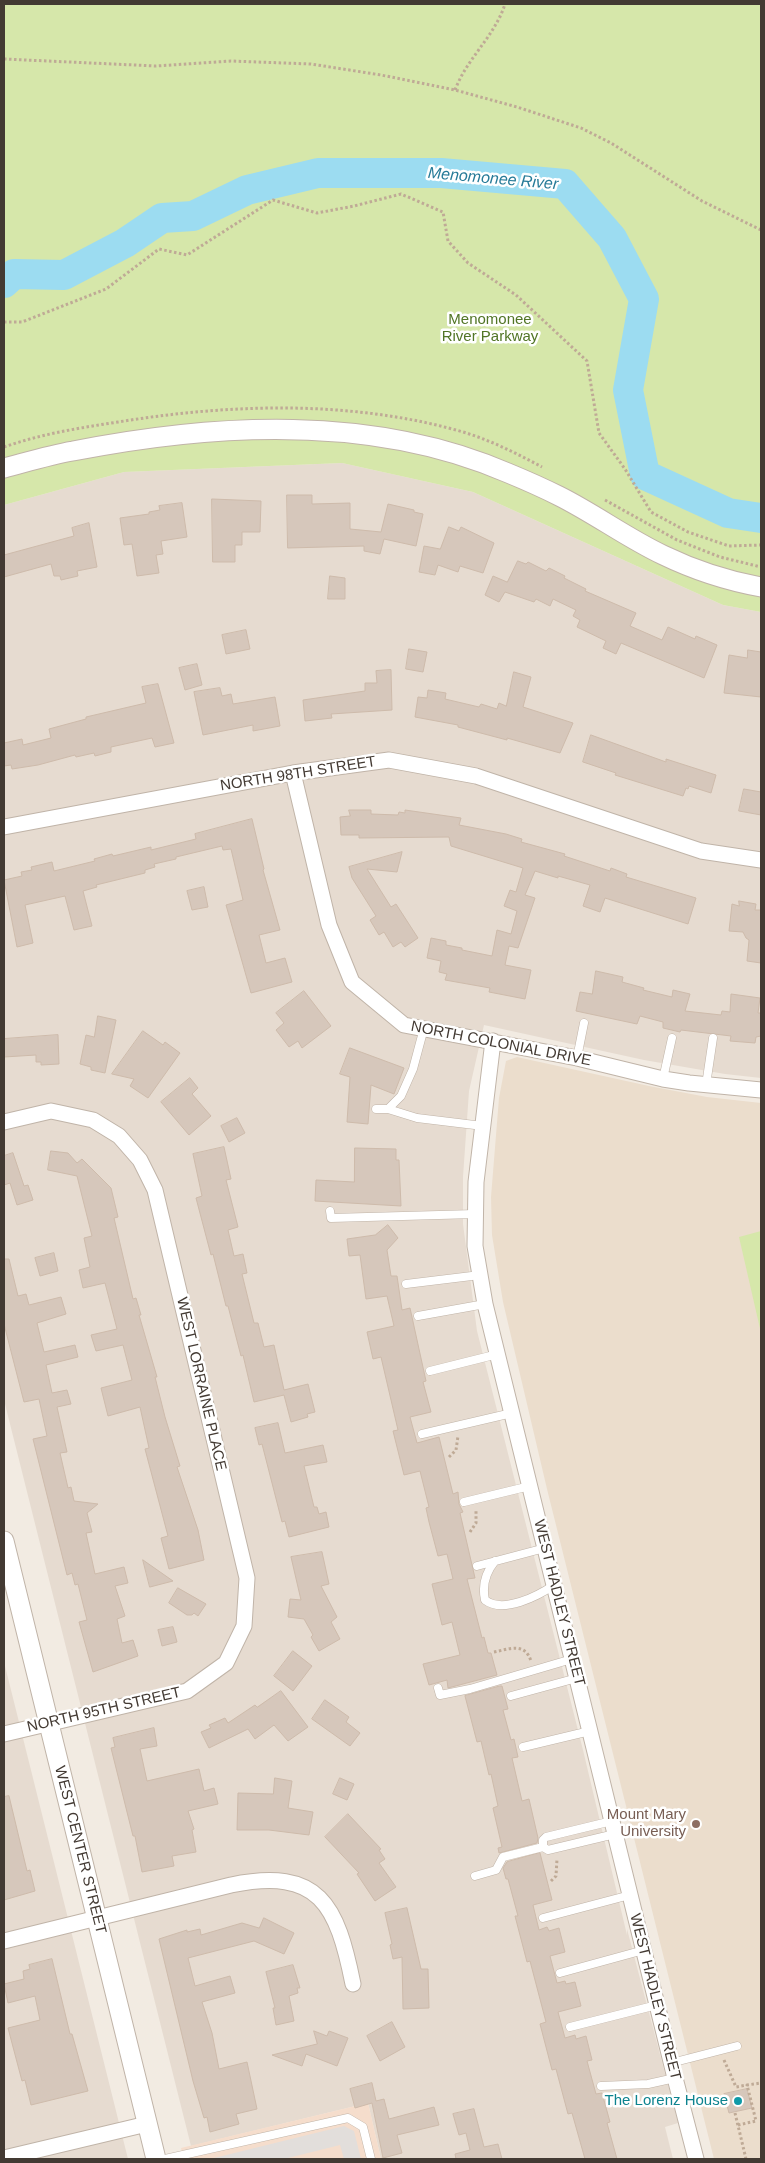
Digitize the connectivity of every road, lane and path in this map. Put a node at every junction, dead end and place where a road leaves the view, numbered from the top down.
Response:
1 (505, 4) edge
2 (4, 60) edge
3 (455, 90) junction
4 (761, 230) edge
5 (4, 322) edge
6 (4, 468) edge
7 (761, 545) edge
8 (761, 587) edge
9 (293, 772) junction
10 (4, 827) edge
11 (761, 860) edge
12 (584, 1023) dead end
13 (424, 1028) junction
14 (672, 1038) dead end
15 (713, 1038) dead end
16 (493, 1041) junction
17 (577, 1058) junction
18 (663, 1079) junction
19 (706, 1085) junction
20 (761, 1090) edge
21 (376, 1108) dead end
22 (388, 1109) junction
23 (4, 1122) edge
24 (482, 1126) junction
25 (330, 1211) dead end
26 (476, 1214) junction
27 (480, 1275) junction
28 (406, 1284) dead end
29 (485, 1304) junction
30 (418, 1316) dead end
31 (498, 1354) junction
32 (430, 1371) dead end
33 (512, 1413) junction
34 (456, 1426) junction
35 (422, 1434) dead end
36 (449, 1457) dead end
37 (530, 1486) junction
38 (474, 1500) junction
39 (464, 1502) dead end
40 (470, 1532) dead end
41 (4, 1541) edge
42 (545, 1548) junction
43 (495, 1561) junction
44 (477, 1566) dead end
45 (247, 1578) joint
46 (554, 1586) junction
47 (494, 1652) dead end
48 (572, 1659) junction
49 (533, 1671) junction
50 (577, 1678) junction
51 (438, 1688) dead end
52 (510, 1696) dead end
53 (49, 1723) junction
54 (590, 1731) junction
55 (4, 1734) edge
56 (523, 1747) dead end
57 (613, 1827) junction
58 (543, 1846) junction
59 (563, 1847) junction
60 (475, 1876) dead end
61 (551, 1882) dead end
62 (630, 1895) junction
63 (543, 1918) dead end
64 (97, 1919) junction
65 (4, 1941) edge
66 (644, 1950) junction
67 (560, 1973) dead end
68 (353, 1984) dead end
69 (657, 2005) junction
70 (570, 2027) dead end
71 (736, 2046) dead end
72 (720, 2050) junction
73 (673, 2071) junction
74 (761, 2083) edge
75 (747, 2085) junction
76 (601, 2086) dead end
77 (735, 2113) dead end
78 (147, 2124) junction
79 (738, 2125) junction
80 (26, 2156) edge
81 (4, 2158) edge
82 (156, 2159) edge
83 (165, 2159) edge
84 (371, 2159) edge
85 (696, 2159) edge
86 (746, 2159) edge

1 - 3 path
2 - 3 path
3 - 4 path
5 - 7 path
6 - 8 street
9 - 10 street, NORTH 98TH STREET
9 - 11 street, NORTH 98TH STREET
9 - 13 street, NORTH COLONIAL DRIVE
12 - 17 lane
13 - 16 street, NORTH COLONIAL DRIVE
13 - 22 lane
14 - 18 lane
15 - 19 lane
16 - 17 street, NORTH COLONIAL DRIVE
16 - 24 street, WEST HADLEY STREET
17 - 18 street, NORTH COLONIAL DRIVE
18 - 19 street, NORTH COLONIAL DRIVE
19 - 20 street, NORTH COLONIAL DRIVE
21 - 22 lane
22 - 24 lane
23 - 45 street, WEST LORRAINE PLACE
24 - 26 street, WEST HADLEY STREET
25 - 26 lane
26 - 27 street, WEST HADLEY STREET
27 - 28 lane
27 - 29 street, WEST HADLEY STREET
29 - 30 lane
29 - 31 street, WEST HADLEY STREET
31 - 32 lane
31 - 33 street, WEST HADLEY STREET
33 - 34 lane
33 - 37 street, WEST HADLEY STREET
34 - 35 lane
34 - 36 path
37 - 38 lane
37 - 42 street, WEST HADLEY STREET
38 - 39 lane
38 - 40 path
41 - 53 street, WEST CENTER STREET
42 - 43 lane
42 - 46 street, WEST HADLEY STREET
43 - 44 lane
43 - 46 lane
45 - 53 street, NORTH 95TH STREET
46 - 48 street, WEST HADLEY STREET
47 - 49 path
48 - 49 lane
48 - 50 street, WEST HADLEY STREET
49 - 51 lane
50 - 52 lane
50 - 54 street, WEST HADLEY STREET
53 - 55 street, NORTH 95TH STREET
53 - 64 street, WEST CENTER STREET
54 - 56 lane
54 - 57 street, WEST HADLEY STREET
57 - 58 lane
57 - 59 lane
57 - 62 street, WEST HADLEY STREET
58 - 59 lane
58 - 60 lane
59 - 61 path
62 - 63 lane
62 - 66 street, WEST HADLEY STREET
64 - 65 street
64 - 68 street
64 - 78 street, WEST CENTER STREET
66 - 67 lane
66 - 69 street, WEST HADLEY STREET
69 - 70 lane
69 - 73 street, WEST HADLEY STREET
71 - 72 lane
72 - 73 lane
72 - 75 path
73 - 76 lane
73 - 85 street, WEST HADLEY STREET
74 - 75 path
75 - 79 path
77 - 79 path
78 - 80 street
78 - 82 street, WEST CENTER STREET
79 - 86 path
80 - 81 street
83 - 84 lane

